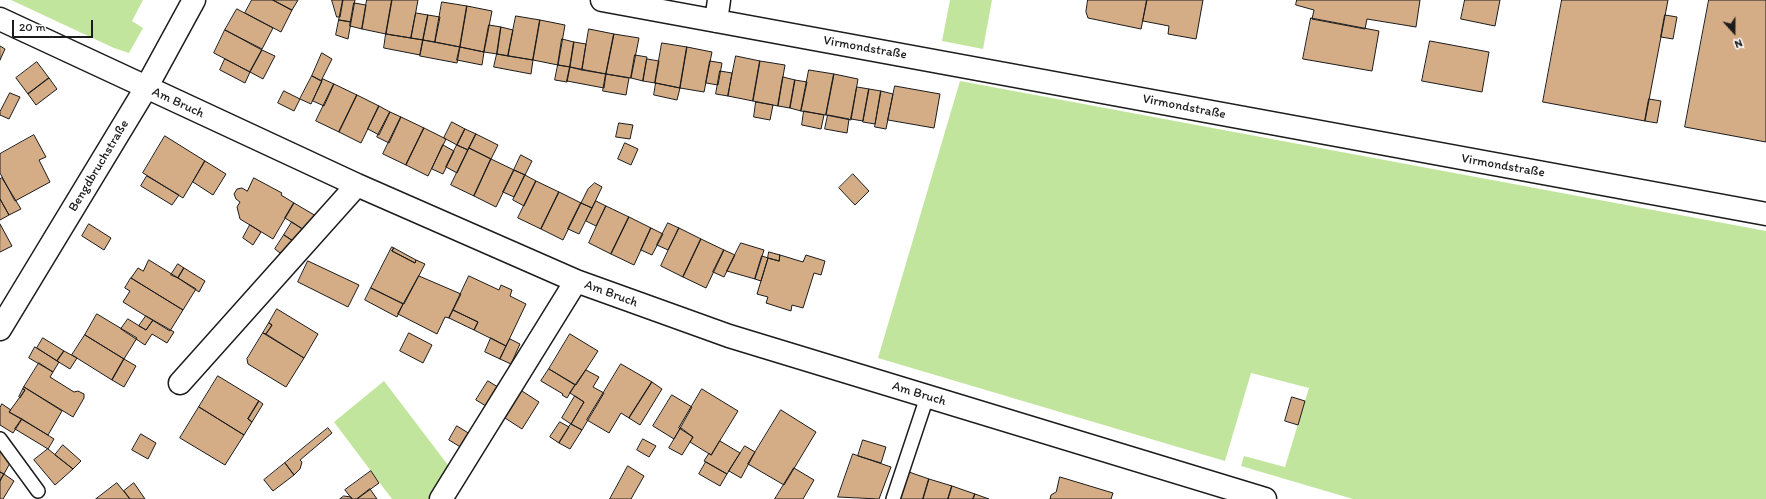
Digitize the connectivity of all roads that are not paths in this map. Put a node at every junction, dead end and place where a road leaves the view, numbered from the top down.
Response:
1 (194, 0) edge
2 (602, 0) edge
3 (719, 0) edge
4 (0, 19) edge
5 (716, 21) junction
6 (146, 88) junction
7 (357, 185) junction
8 (1766, 214) edge
9 (576, 281) junction
10 (0, 329) edge
11 (180, 383) dead end
12 (926, 397) junction
13 (0, 440) edge
14 (38, 491) dead end
15 (441, 499) edge
16 (893, 499) edge
17 (1265, 499) edge

1 - 6 street, Bengdbruchstraße
2 - 5 street, Virmondstraße
3 - 5 street
4 - 6 street, Am Bruch
5 - 8 street, Virmondstraße
6 - 7 street, Am Bruch
6 - 10 street, Bengdbruchstraße
7 - 9 street, Am Bruch
7 - 11 street
9 - 12 street, Am Bruch
9 - 15 street, Am Bruch
12 - 16 lane
12 - 17 street, Am Bruch
13 - 14 lane

